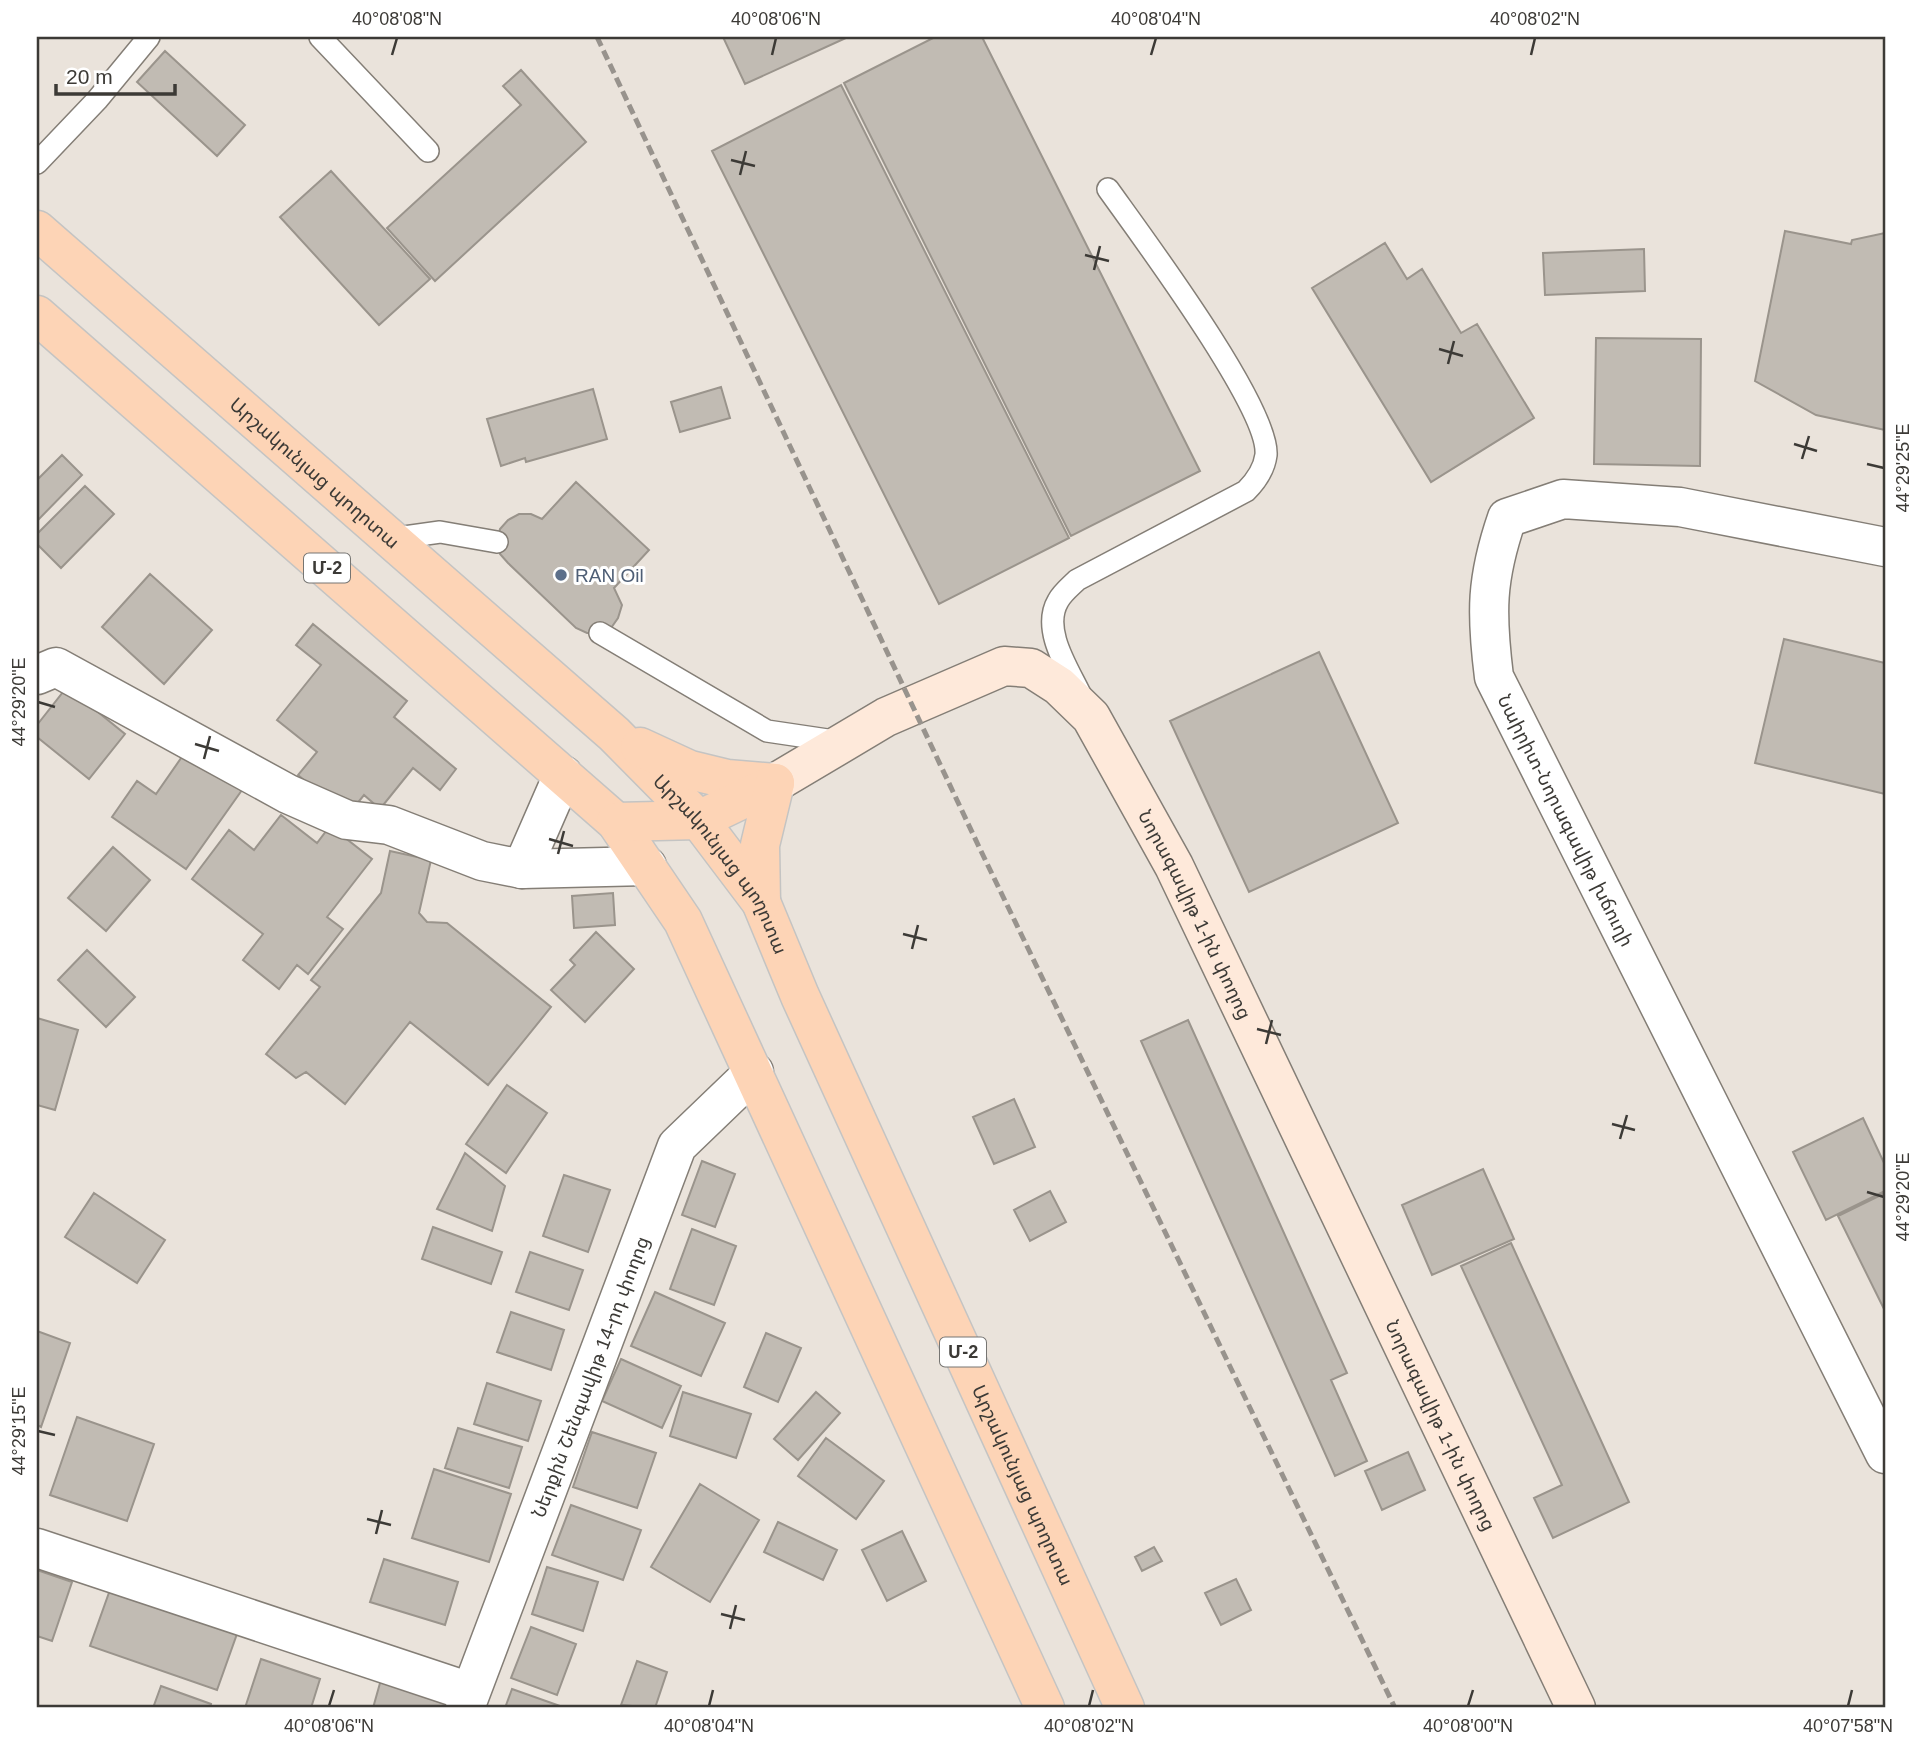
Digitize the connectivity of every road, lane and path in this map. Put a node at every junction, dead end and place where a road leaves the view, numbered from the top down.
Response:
1 (149, 37) edge
2 (320, 37) edge
3 (428, 151) dead end
4 (37, 163) edge
5 (1108, 189) dead end
6 (37, 230) edge
7 (37, 315) edge
8 (390, 538) junction
9 (497, 542) dead end
10 (1885, 547) edge
11 (600, 633) dead end
12 (37, 675) edge
13 (1091, 717) junction
14 (614, 734) junction
15 (843, 743) junction
16 (563, 775) junction
17 (775, 783) junction
18 (699, 820) junction
19 (616, 822) junction
20 (647, 866) junction
21 (522, 869) junction
22 (761, 902) junction
23 (754, 1072) junction
24 (1885, 1454) edge
25 (37, 1548) edge
26 (467, 1700) edge
27 (1045, 1708) edge
28 (1125, 1708) edge
29 (1576, 1708) edge

1 - 4 lane
2 - 3 lane
5 - 13 lane
6 - 8 main road, Արշակունյաց պողոտա / Մ-2
7 - 16 main road, Մ-2
8 - 9 lane
8 - 14 main road, Արշակունյաց պողոտա / Մ-2
10 - 24 street, Նաիրիտ-Նորագավիթ խճուղի
11 - 15 lane
12 - 21 street
13 - 15 main road, Նորագավիթ 1-ին փողոց
13 - 29 main road, Նորագավիթ 1-ին փողոց
14 - 17 main road
14 - 18 main road, Արշակունյաց պողոտա / Մ-2
15 - 17 main road, Նորագավիթ 1-ին փողոց
16 - 19 main road, Մ-2
16 - 21 street
17 - 18 main road
17 - 22 main road
18 - 19 main road
18 - 22 main road, Արշակունյաց պողոտա / Մ-2
19 - 20 main road, Մ-2
20 - 21 street
20 - 23 main road, Մ-2
22 - 28 main road, Արշակունյաց պողոտա / Մ-2
23 - 26 street, Ներքին Շենգավիթ 14-րդ փողոց
23 - 27 main road, Մ-2
25 - 26 street

